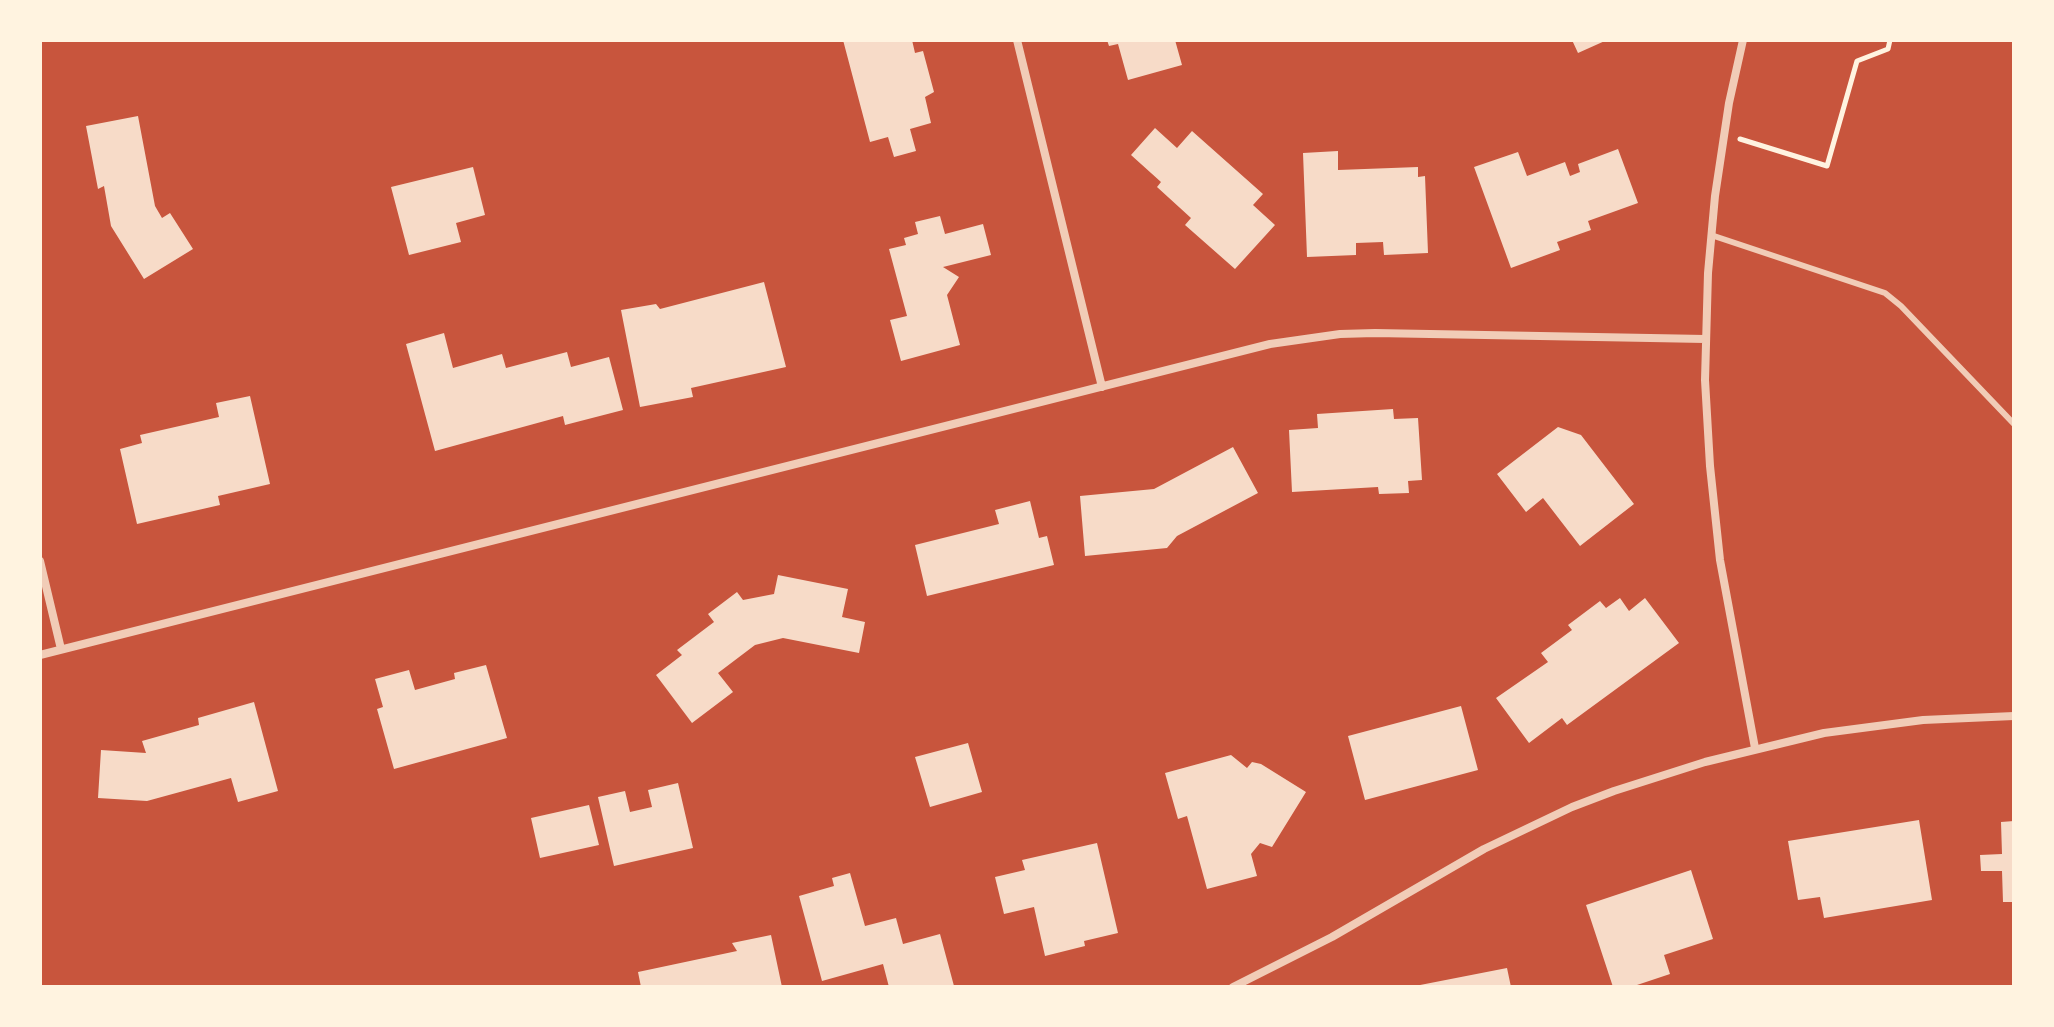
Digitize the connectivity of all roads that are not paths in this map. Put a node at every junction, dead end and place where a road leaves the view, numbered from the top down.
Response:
1 (1017, 40) edge
2 (1743, 40) edge
3 (1711, 235) junction
4 (1705, 339) junction
5 (1102, 387) junction
6 (2014, 424) edge
7 (40, 561) edge
8 (61, 649) junction
9 (40, 655) edge
10 (2014, 716) edge
11 (1755, 748) junction
12 (1233, 987) edge

1 - 5 street
2 - 3 street
3 - 4 street
3 - 6 lane
4 - 5 street
4 - 11 street
5 - 8 street
7 - 8 street
8 - 9 street
10 - 11 street
11 - 12 street

